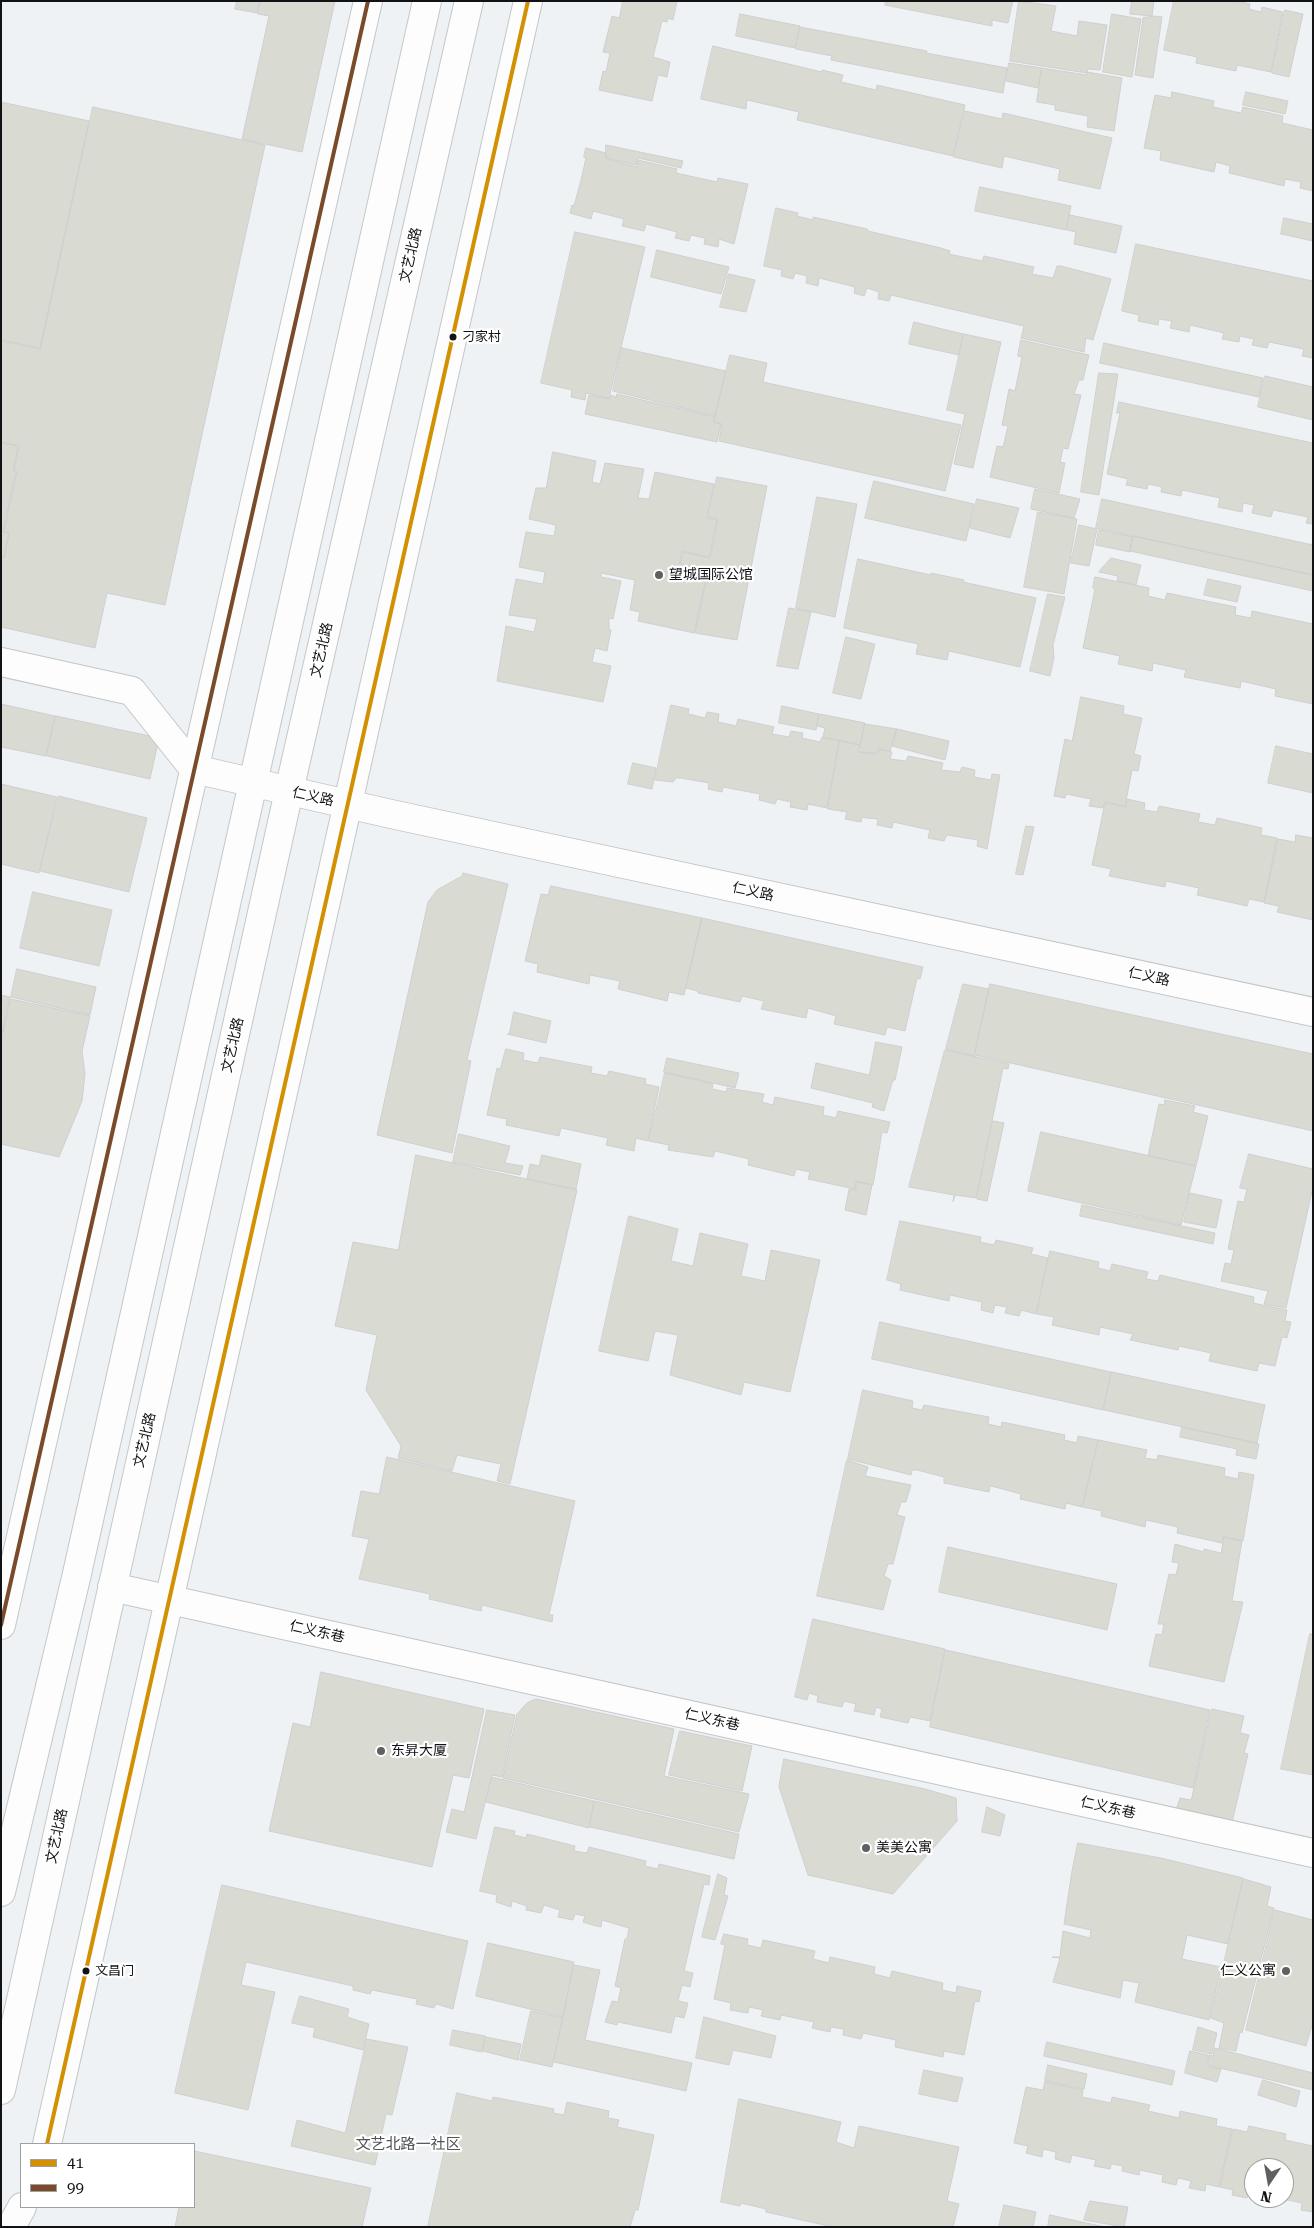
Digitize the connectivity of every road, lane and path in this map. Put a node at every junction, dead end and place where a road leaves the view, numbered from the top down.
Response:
1 (368, 1) edge
2 (427, 1) edge
3 (469, 1) edge
4 (528, 1) edge
5 (1, 662) edge
6 (194, 769) junction
7 (252, 783) junction
8 (290, 791) junction
9 (348, 804) junction
10 (1313, 1012) edge
11 (112, 1587) junction
12 (170, 1599) junction
13 (1, 1625) edge
14 (1313, 1853) edge
15 (1, 1892) edge
16 (1, 2090) edge
17 (47, 2143) edge
18 (21, 2208) edge
19 (11, 2227) edge

1 - 6 street
2 - 7 street
3 - 8 street, 文艺北路
4 - 9 street
5 - 6 street
6 - 7 street, 仁义路
6 - 13 street
7 - 8 street, 仁义路
7 - 15 street
8 - 9 street, 仁义路
8 - 11 street, 文艺北路
9 - 10 street, 仁义路
9 - 12 street
11 - 12 street, 仁义东巷
11 - 16 street, 文艺北路
12 - 14 street, 仁义东巷
12 - 17 street
18 - 19 street

